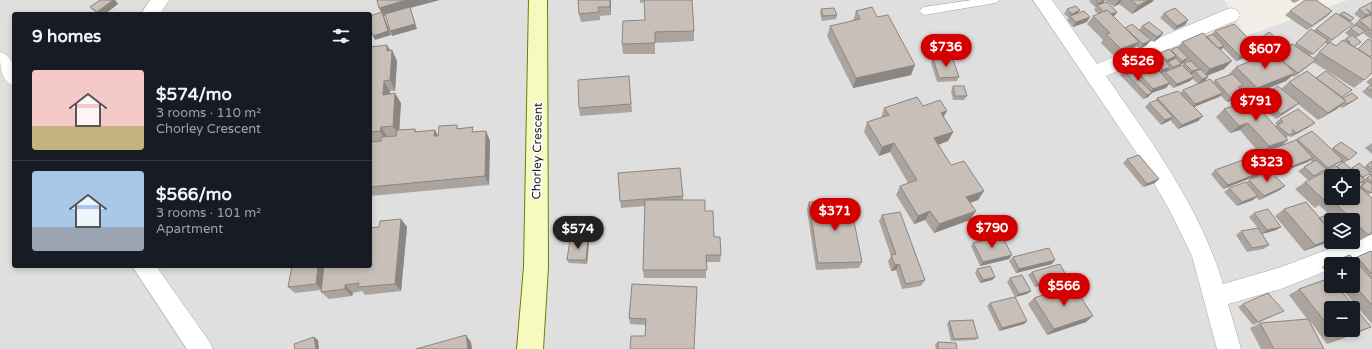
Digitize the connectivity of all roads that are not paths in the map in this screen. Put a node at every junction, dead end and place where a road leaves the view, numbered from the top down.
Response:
1 (160, 0) edge
2 (538, 0) edge
3 (995, 0) edge
4 (1042, 0) edge
5 (924, 11) dead end
6 (151, 12) edge
7 (1231, 15) dead end
8 (0, 59) edge
9 (1092, 74) junction
10 (12, 75) edge
11 (1372, 243) edge
12 (143, 268) edge
13 (1216, 297) junction
14 (201, 349) edge
15 (530, 349) edge
16 (1228, 349) edge

1 - 6 street
2 - 15 main road, Chorley Crescent
3 - 5 lane
4 - 9 street
7 - 9 street
8 - 10 street
9 - 13 street
11 - 13 street
12 - 14 street
13 - 16 street

